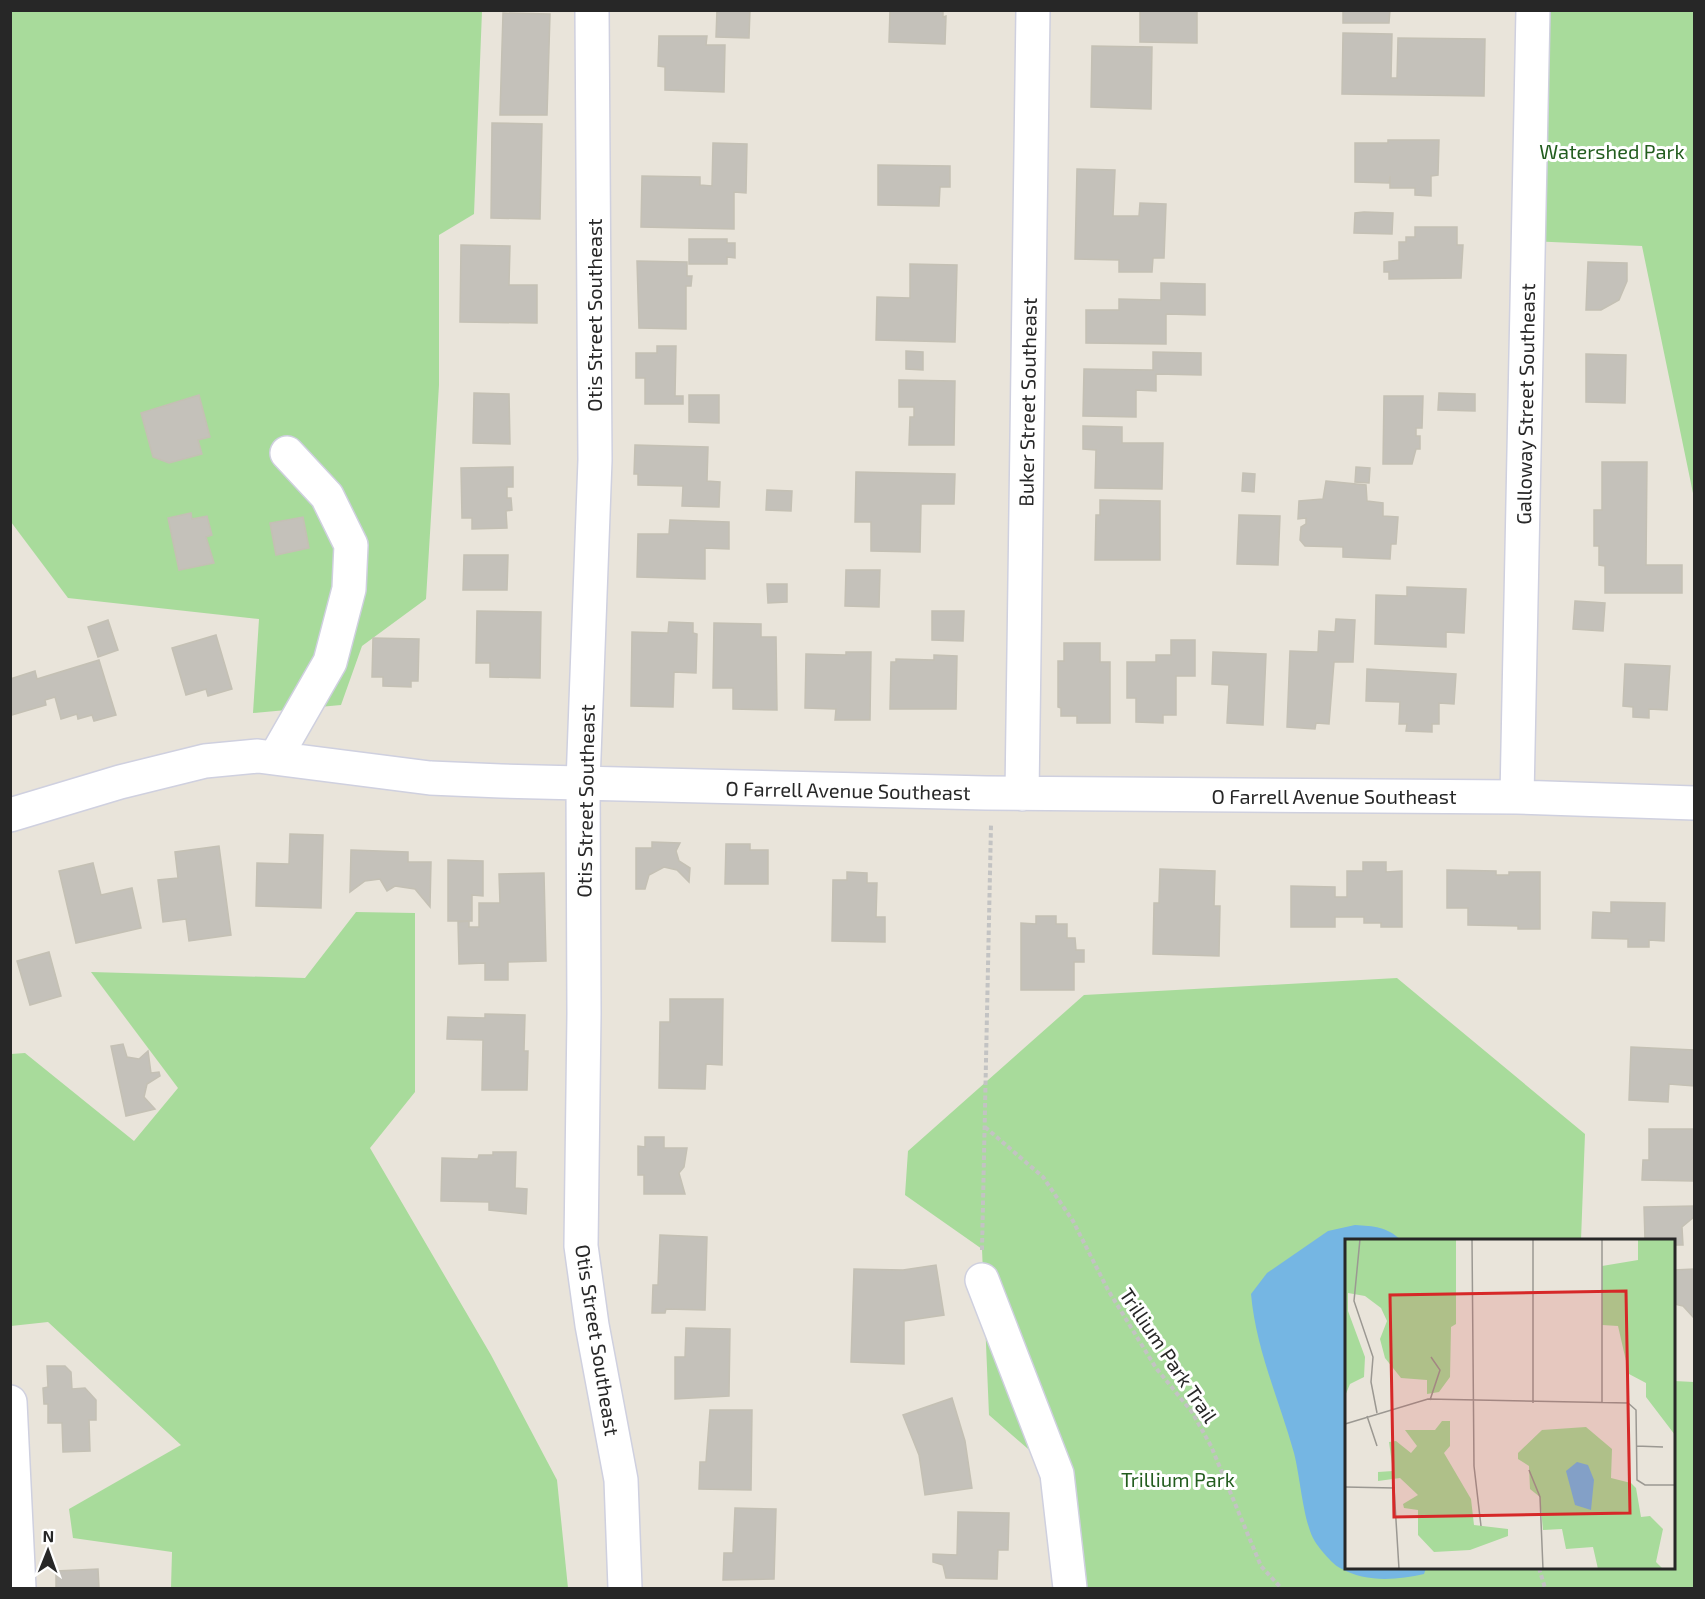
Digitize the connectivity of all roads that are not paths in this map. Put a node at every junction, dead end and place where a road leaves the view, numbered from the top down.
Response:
1 (592, 10) edge
2 (1033, 10) edge
3 (1533, 10) edge
4 (287, 453) dead end
5 (275, 758) junction
6 (583, 783) junction
7 (1022, 794) junction
8 (1517, 797) junction
9 (1695, 803) edge
10 (10, 815) edge
11 (982, 1280) road end
12 (10, 1402) edge
13 (19, 1588) edge
14 (626, 1588) edge
15 (1071, 1588) edge

1 - 6 street, Otis Street Southeast
2 - 7 street, Buker Street Southeast
3 - 8 street, Galloway Street Southeast
4 - 5 street
5 - 6 street, O Farrell Avenue Southeast
5 - 10 street, O Farrell Avenue Southeast
6 - 7 street, O Farrell Avenue Southeast
6 - 14 street, Otis Street Southeast
7 - 8 street, O Farrell Avenue Southeast
8 - 9 street, O Farrell Avenue Southeast
11 - 15 street
12 - 13 street

